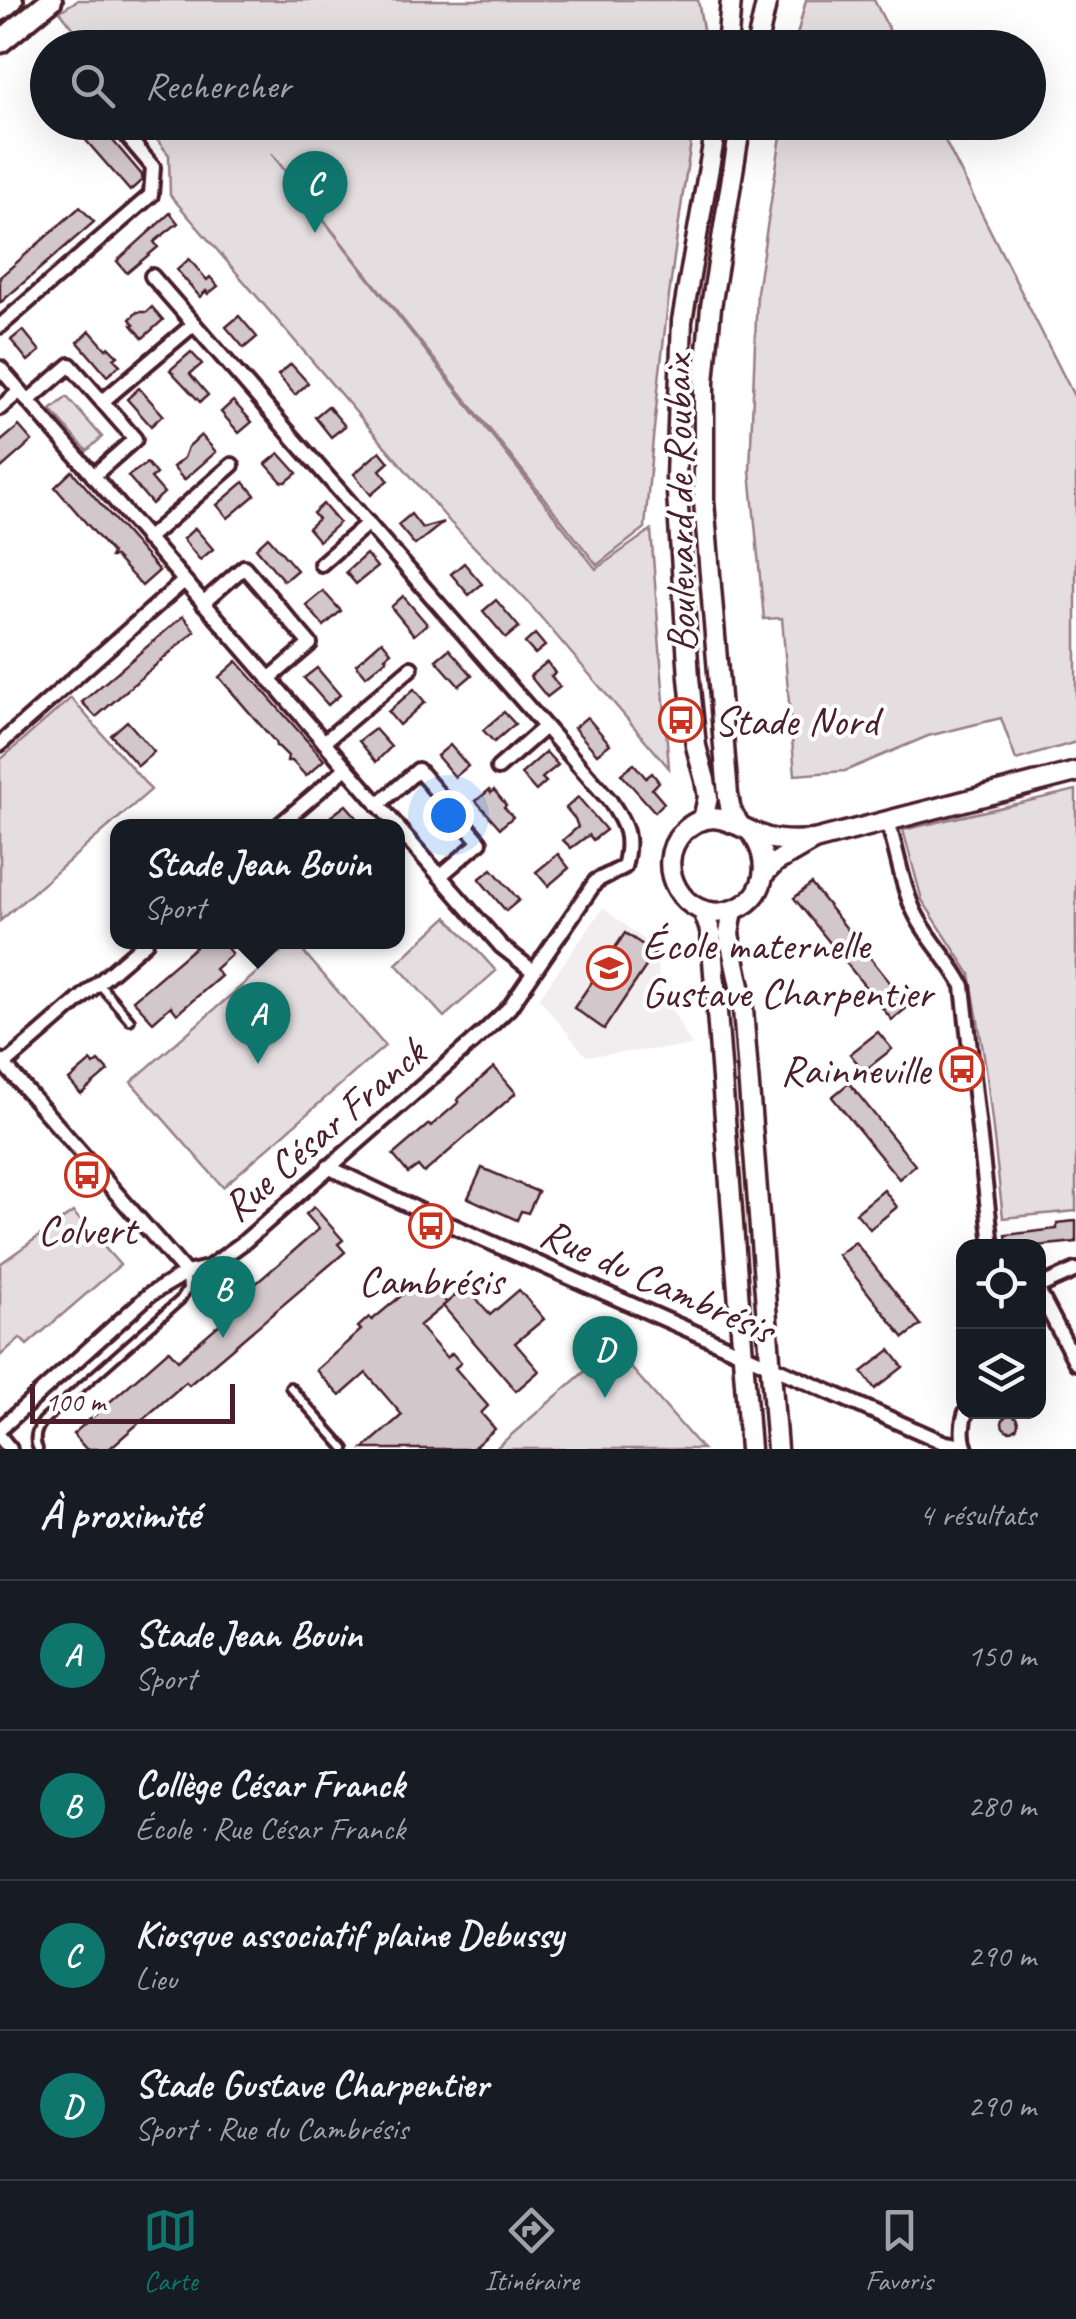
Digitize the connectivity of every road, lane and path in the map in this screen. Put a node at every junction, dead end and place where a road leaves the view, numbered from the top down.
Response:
1 (12, 0) edge
2 (51, 0) edge
3 (730, 0) edge
4 (768, 0) edge
5 (0, 10) edge
6 (728, 30) edge
7 (760, 30) edge
8 (0, 42) edge
9 (130, 140) edge
10 (714, 140) edge
11 (738, 140) edge
12 (152, 276) dead end
13 (194, 324) junction
14 (0, 326) edge
15 (0, 368) edge
16 (24, 396) junction
17 (103, 402) junction
18 (0, 408) edge
19 (232, 464) dead end
20 (93, 476) junction
21 (368, 523) junction
22 (148, 539) junction
23 (321, 564) dead end
24 (184, 581) junction
25 (203, 603) junction
26 (411, 668) dead end
27 (269, 679) junction
28 (545, 726) junction
29 (324, 742) junction
30 (0, 744) edge
31 (346, 768) junction
32 (498, 768) dead end
33 (1076, 772) edge
34 (286, 819) edge
35 (390, 819) edge
36 (703, 820) junction
37 (888, 821) junction
38 (744, 827) junction
39 (405, 836) edge
40 (814, 840) junction
41 (764, 874) junction
42 (440, 876) junction
43 (734, 910) junction
44 (704, 911) junction
45 (138, 949) edge
46 (533, 971) junction
47 (98, 983) junction
48 (130, 1020) dead end
49 (2, 1063) edge
50 (328, 1168) junction
51 (991, 1239) edge
52 (1076, 1270) edge
53 (186, 1273) junction
54 (1046, 1285) edge
55 (1046, 1304) edge
56 (743, 1354) junction
57 (1076, 1362) edge
58 (770, 1366) junction
59 (290, 1387) dead end
60 (963, 1419) edge
61 (0, 1429) edge
62 (0, 1437) edge
63 (965, 1448) edge
64 (10, 1449) edge
65 (38, 1449) edge
66 (345, 1449) edge
67 (750, 1449) edge
68 (777, 1449) edge

1 - 5 main road
2 - 8 main road
3 - 6 main road
4 - 7 main road
9 - 14 street
10 - 36 main road, Boulevard de Roubaix
11 - 38 main road, Boulevard de Roubaix
12 - 13 street
13 - 17 street
13 - 21 street
15 - 16 street
16 - 17 street
16 - 18 street
16 - 20 street
17 - 20 street
19 - 22 street
20 - 22 street
21 - 23 street
21 - 28 street
22 - 24 street
24 - 25 street
24 - 30 street
25 - 27 street
25 - 27 street
26 - 29 street
27 - 29 street
28 - 32 street
28 - 46 street, Rue César Franck
29 - 31 street
31 - 34 street
31 - 35 street
33 - 37 main road
35 - 42 street
36 - 38 main road
36 - 44 main road
37 - 40 main road
37 - 51 street
38 - 40 main road
38 - 41 main road
39 - 42 street
40 - 41 main road
41 - 43 main road
42 - 46 street
43 - 44 main road
43 - 58 main road
44 - 56 main road
45 - 47 street
46 - 50 street, Rue César Franck
47 - 48 lane
47 - 49 street
49 - 53 street
50 - 53 street, Rue César Franck
50 - 56 street, Rue du Cambrésis
52 - 54 street
53 - 61 street, Rue César Franck
53 - 65 lane
55 - 57 street
56 - 58 street, Rue du Cambrésis
56 - 67 main road
58 - 63 street, Rue du Cambrésis
58 - 68 main road
59 - 66 lane
60 - 63 street
62 - 64 street

